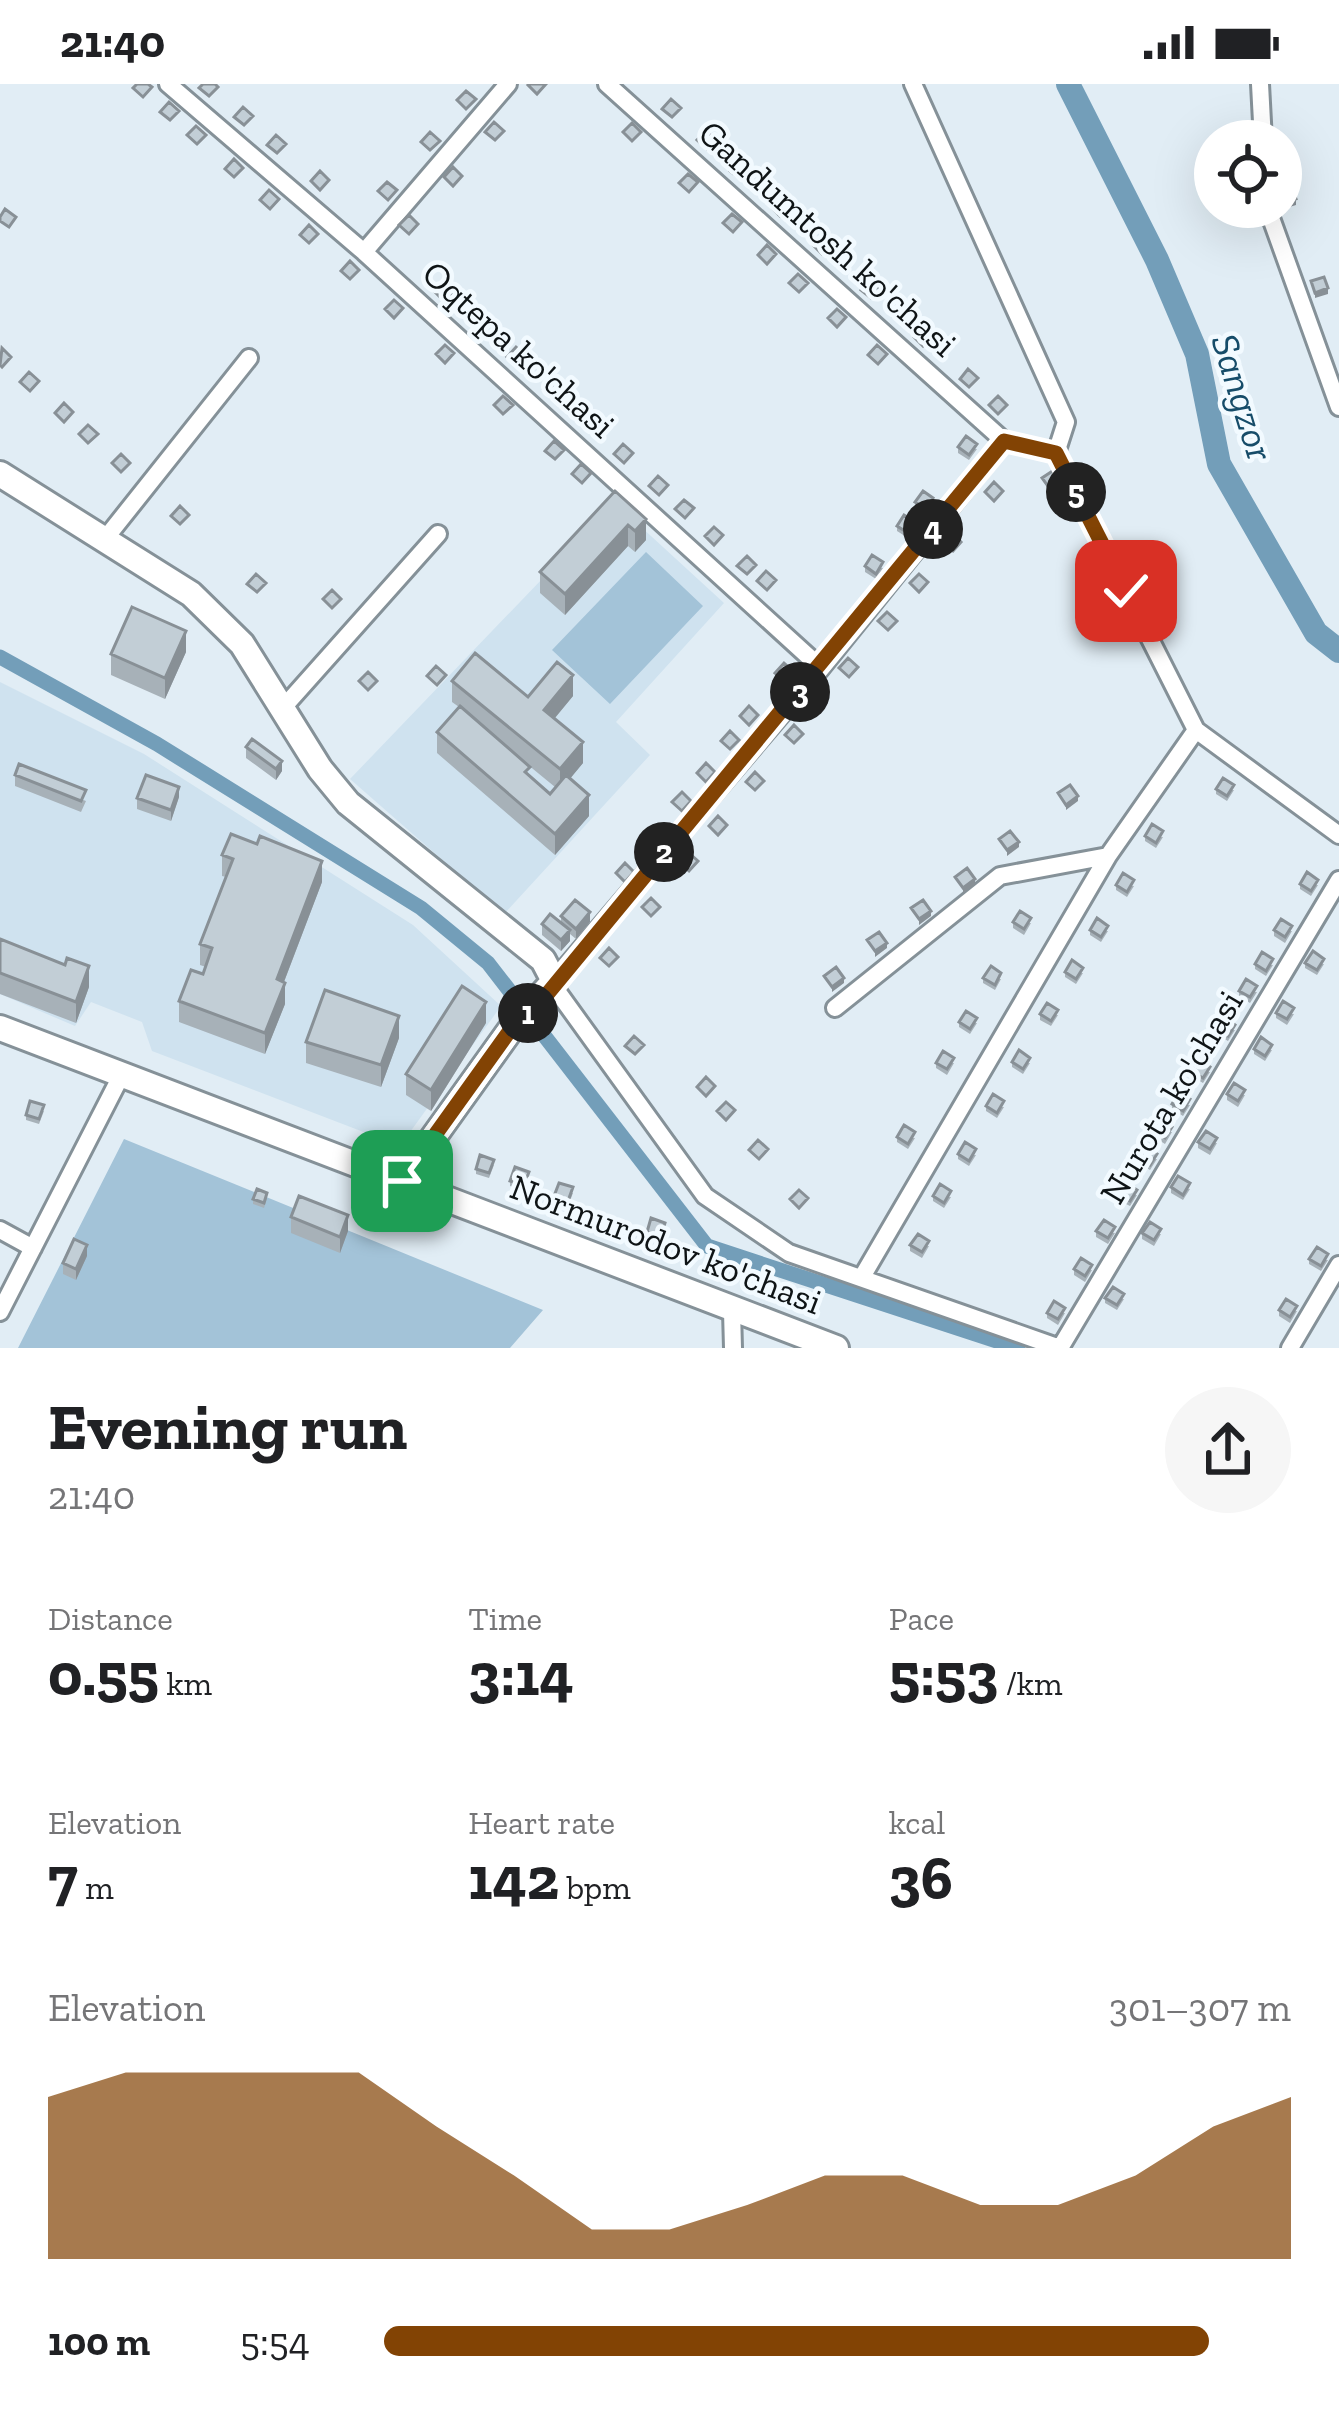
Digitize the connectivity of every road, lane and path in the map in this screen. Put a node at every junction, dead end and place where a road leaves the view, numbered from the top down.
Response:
1 (168, 84) edge
2 (508, 84) edge
3 (607, 84) edge
4 (914, 84) edge
5 (1260, 84) edge
6 (1262, 120) edge
7 (1275, 228) edge
8 (364, 252) junction
9 (249, 358) dead end
10 (1339, 407) edge
11 (1004, 441) junction
12 (1056, 453) junction
13 (0, 474) edge
14 (438, 533) dead end
15 (105, 539) junction
16 (821, 668) junction
17 (282, 709) junction
18 (1196, 730) junction
19 (1339, 835) edge
20 (1108, 856) junction
21 (1339, 880) edge
22 (550, 988) junction
23 (836, 1008) dead end
24 (0, 1028) edge
25 (122, 1074) junction
26 (402, 1181) junction
27 (0, 1230) edge
28 (33, 1248) junction
29 (1339, 1265) edge
30 (862, 1277) junction
31 (732, 1311) junction
32 (0, 1312) edge
33 (733, 1348) edge
34 (836, 1348) edge
35 (1060, 1348) edge
36 (1290, 1348) edge

1 - 8 street, Oqtepa ko'chasi
2 - 8 street
3 - 11 street, Gandumtosh ko'chasi
4 - 12 street
5 - 6 street
7 - 10 street
8 - 16 street, Oqtepa ko'chasi
9 - 15 street
11 - 12 street
11 - 16 street
12 - 18 street
13 - 15 main road
14 - 17 street
15 - 17 main road
16 - 22 street
17 - 22 main road
18 - 19 street
18 - 20 street
20 - 23 street
20 - 30 street
21 - 35 street, Nurota ko'chasi
22 - 26 main road
22 - 30 street
24 - 25 main road, Normurodov ko'chasi
25 - 26 main road, Normurodov ko'chasi
25 - 28 street
26 - 31 main road, Normurodov ko'chasi
27 - 28 street
28 - 32 street
29 - 36 street
30 - 35 street
31 - 33 street
31 - 34 main road, Normurodov ko'chasi

